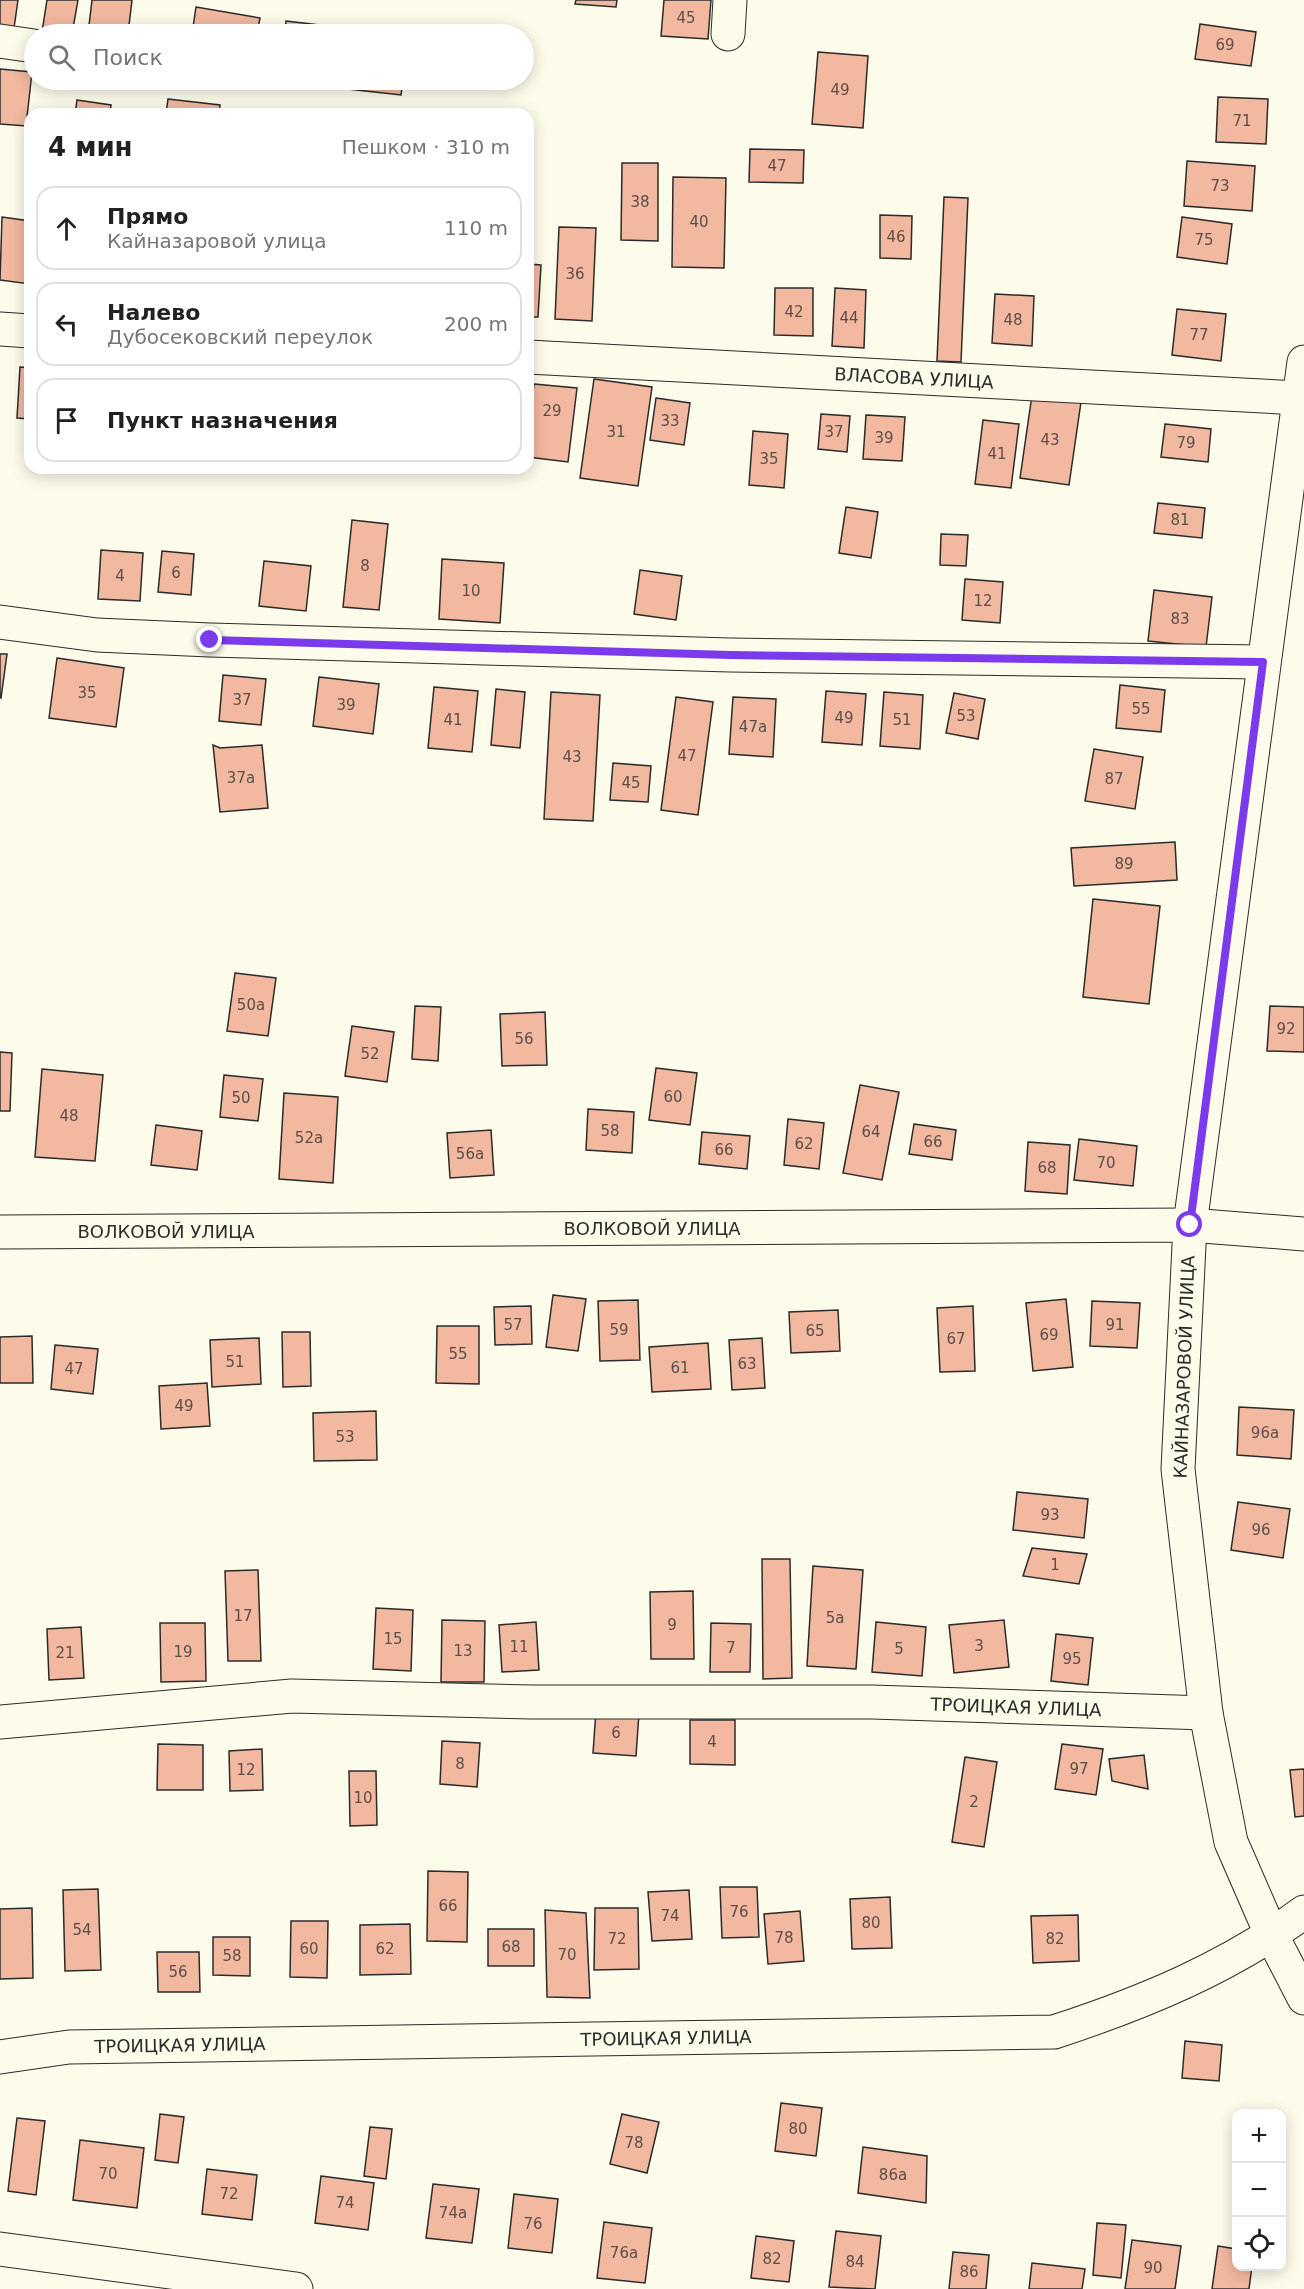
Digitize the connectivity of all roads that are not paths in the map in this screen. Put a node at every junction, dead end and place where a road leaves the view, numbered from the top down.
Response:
1 (730, 0) edge
2 (728, 34) dead end
3 (0, 41) edge
4 (24, 45) edge
5 (0, 329) edge
6 (24, 331) edge
7 (534, 357) edge
8 (1304, 362) edge
9 (1299, 398) junction
10 (0, 622) edge
11 (1263, 662) junction
12 (1190, 1225) junction
13 (0, 1232) edge
14 (1304, 1234) edge
15 (1206, 1713) junction
16 (0, 1722) edge
17 (1304, 1912) edge
18 (1272, 1936) junction
19 (1304, 1998) edge
20 (0, 2057) edge
21 (0, 2249) edge
22 (296, 2289) edge

1 - 2 street
3 - 4 street
5 - 6 street
7 - 9 street, ВЛАСОВА УЛИЦА
8 - 9 street, КАЙНАЗАРОВОЙ УЛИЦА
9 - 11 street, КАЙНАЗАРОВОЙ УЛИЦА
10 - 11 street
11 - 12 street, КАЙНАЗАРОВОЙ УЛИЦА
12 - 13 street, ВОЛКОВОЙ УЛИЦА
12 - 14 street, ВОЛКОВОЙ УЛИЦА
12 - 15 street, КАЙНАЗАРОВОЙ УЛИЦА
15 - 16 street, ТРОИЦКАЯ УЛИЦА
15 - 18 street, КАЙНАЗАРОВОЙ УЛИЦА
17 - 18 street, ТРОИЦКАЯ УЛИЦА
18 - 19 street, КАЙНАЗАРОВОЙ УЛИЦА
18 - 20 street, ТРОИЦКАЯ УЛИЦА
21 - 22 street

